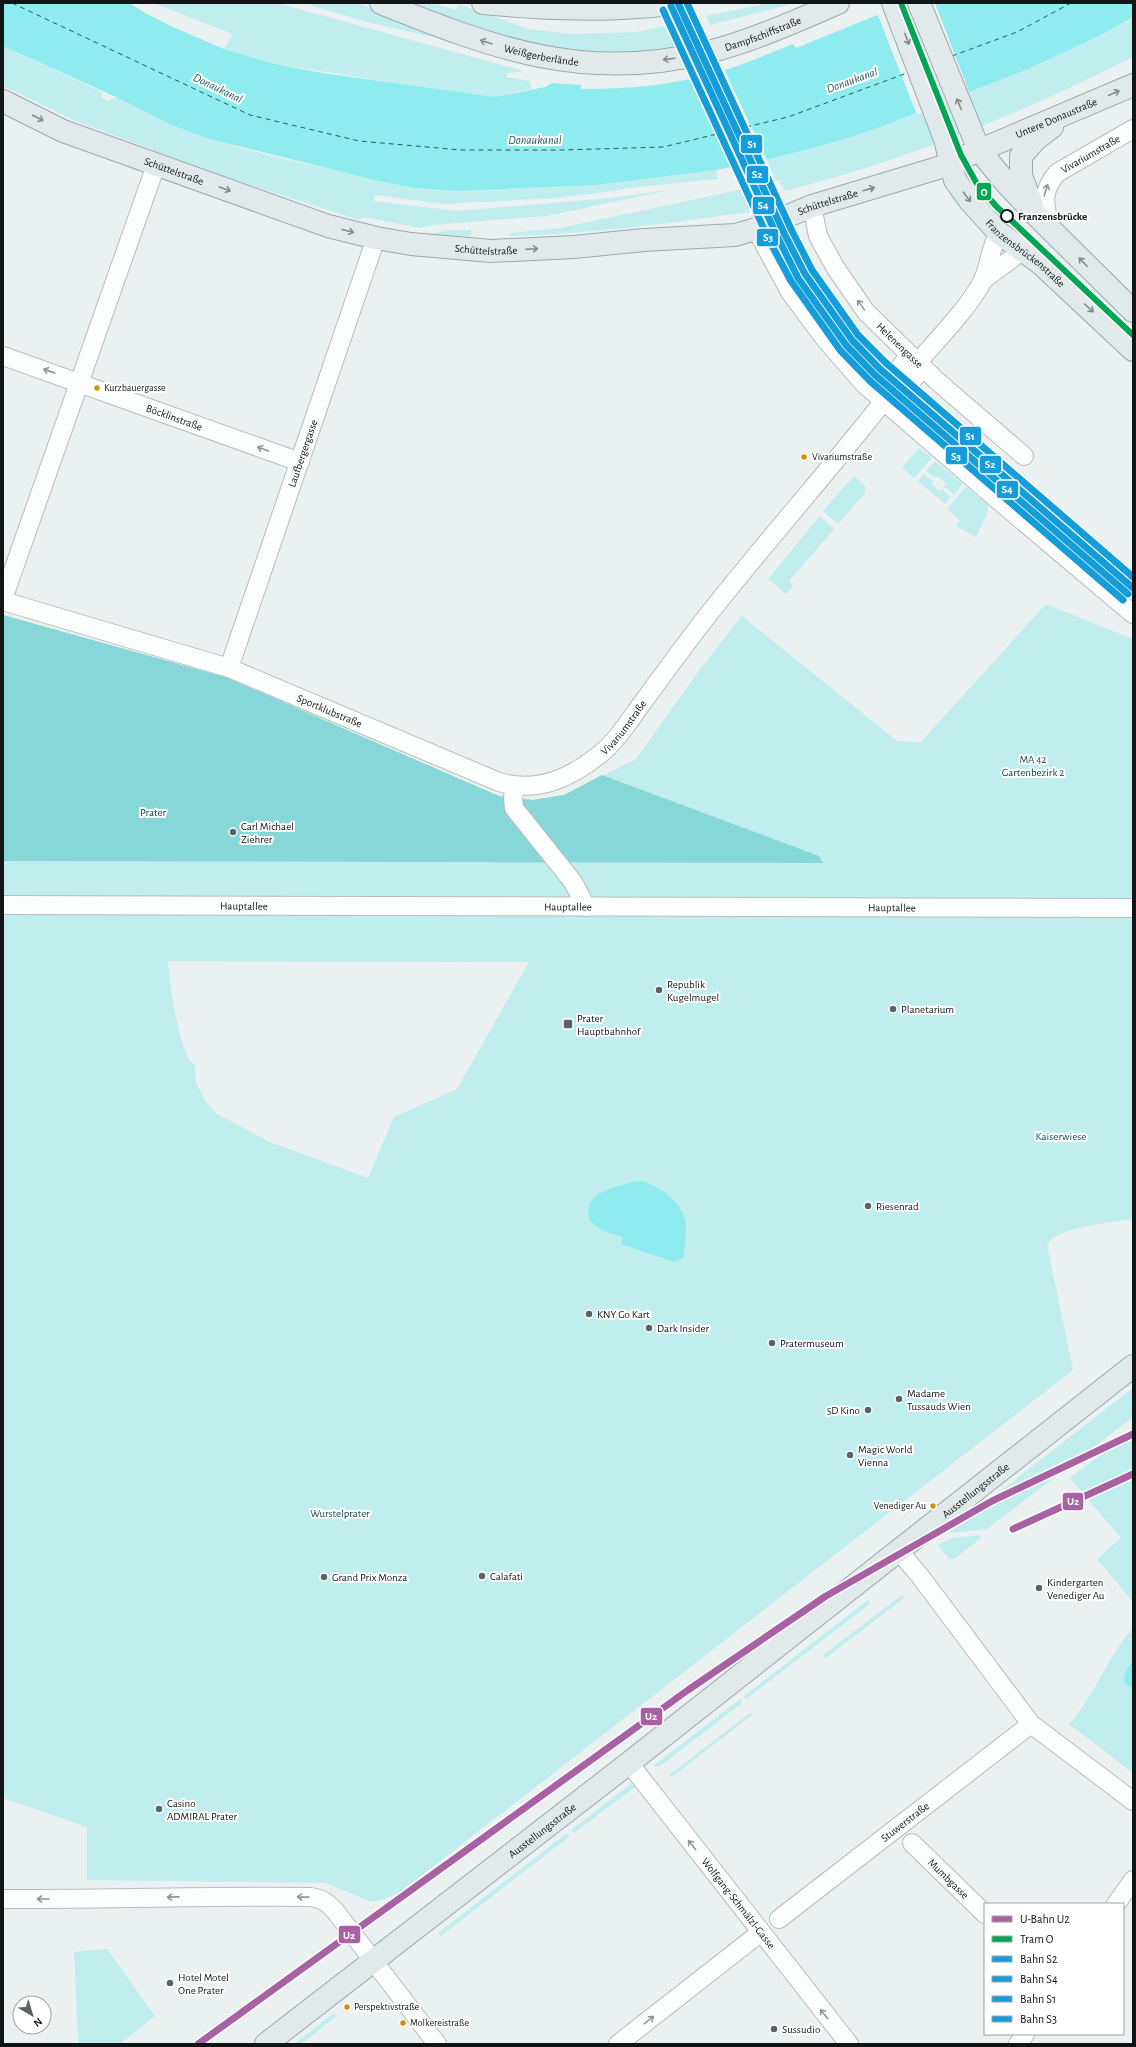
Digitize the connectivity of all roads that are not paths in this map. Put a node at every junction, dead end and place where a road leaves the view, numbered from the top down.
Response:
1 (382, 3) edge
2 (483, 3) edge
3 (677, 3) edge
4 (838, 3) edge
5 (893, 3) edge
6 (919, 3) edge
7 (708, 52) joint
8 (1133, 85) edge
9 (3, 101) edge
10 (1069, 114) junction
11 (1133, 129) edge
12 (979, 150) junction
13 (951, 163) junction
14 (156, 165) junction
15 (812, 206) junction
16 (1043, 221) junction
17 (756, 229) junction
18 (999, 233) junction
19 (376, 238) junction
20 (1022, 251) junction
21 (983, 280) junction
22 (1105, 285) junction
23 (1133, 293) edge
24 (1133, 311) edge
25 (1133, 350) edge
26 (3, 356) edge
27 (918, 362) junction
28 (80, 382) junction
29 (883, 402) junction
30 (1024, 456) dead end
31 (300, 462) junction
32 (3, 600) edge
33 (1133, 614) edge
34 (229, 668) junction
35 (515, 787) junction
36 (3, 905) edge
37 (586, 906) junction
38 (1133, 908) edge
39 (1133, 1366) edge
40 (1133, 1382) edge
41 (902, 1555) junction
42 (1031, 1724) junction
43 (629, 1763) junction
44 (1133, 1801) edge
45 (912, 1843) dead end
46 (1133, 1880) edge
47 (3, 1899) edge
48 (1117, 1903) edge
49 (984, 1913) edge
50 (779, 1919) dead end
51 (760, 1934) junction
52 (374, 1961) junction
53 (1024, 2035) edge
54 (266, 2044) edge
55 (437, 2044) edge
56 (618, 2044) edge
57 (849, 2044) edge
58 (1018, 2044) edge

7 -> 1 main road, Weißgerberlände
2 - 3 main road
4 - 7 main road, Dampfschiffstraße
5 -> 13 main road, Franzensbrückenstraße
12 -> 6 main road
10 -> 8 main road, Untere Donaustraße
9 -> 14 main road, Schüttelstraße
10 - 12 main road, Untere Donaustraße
10 - 16 main road
16 -> 11 street, Vivariumstraße
12 - 13 main road, Schüttelstraße
12 - 16 main road
15 -> 13 main road, Schüttelstraße
13 -> 18 main road, Franzensbrückenstraße
14 -> 19 main road, Schüttelstraße
14 - 28 street
15 - 17 main road, Schüttelstraße
27 -> 15 street, Helenengasse
22 -> 16 main road
19 -> 17 main road, Schüttelstraße
17 - 29 street
18 - 20 main road, Franzensbrückenstraße
18 - 21 street
19 - 31 street, Laufbergergasse
20 - 21 street
20 -> 25 main road, Franzensbrückenstraße
21 - 27 street
22 - 23 street
22 - 24 main road
28 -> 26 street, Böcklinstraße
27 - 29 street, Vivariumstraße
27 - 30 street, Helenengasse
31 -> 28 street, Böcklinstraße
28 - 32 street
29 - 33 street
29 - 35 street, Vivariumstraße
31 - 34 street, Laufbergergasse
32 - 34 street, Sportklubstraße
34 - 35 street, Sportklubstraße
35 - 37 street
36 - 37 street, Hauptallee
37 - 38 street, Hauptallee
39 - 41 main road, Ausstellungsstraße
40 - 41 main road, Ausstellungsstraße
41 - 42 street
41 - 43 main road, Ausstellungsstraße
42 - 44 street
42 - 50 street, Stuwerstraße
51 -> 43 street, Wolfgang-Schmälzl-Gasse
43 - 52 main road, Ausstellungsstraße
45 - 49 street, Mumbgasse
46 - 48 street
52 -> 47 street
56 -> 51 street
57 -> 51 street, Wolfgang-Schmälzl-Gasse
52 - 54 main road, Ausstellungsstraße
52 - 55 street
53 - 58 street

